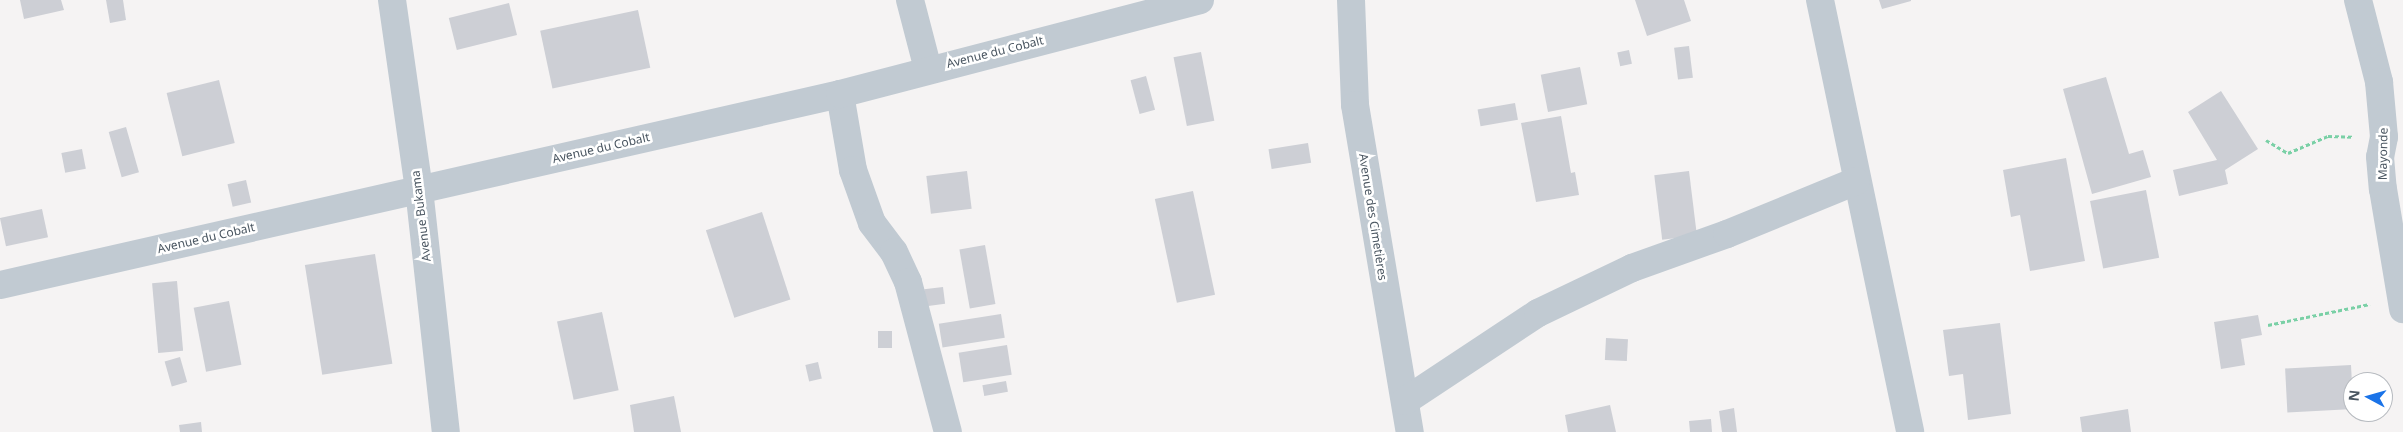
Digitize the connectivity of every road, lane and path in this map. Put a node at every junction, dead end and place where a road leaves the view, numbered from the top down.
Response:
1 (392, 0) edge
2 (910, 0) edge
3 (1200, 0) edge
4 (1351, 0) edge
5 (1820, 0) edge
6 (2358, 0) edge
7 (928, 69) junction
8 (840, 94) junction
9 (2384, 137) junction
10 (2266, 140) dead end
11 (1856, 181) junction
12 (419, 189) junction
13 (0, 285) edge
14 (2402, 303) edge
15 (2268, 325) dead end
16 (1404, 401) junction
17 (446, 432) edge
18 (948, 432) edge
19 (1410, 432) edge
20 (1910, 432) edge

1 - 12 street, Avenue Bukama
2 - 7 street
3 - 7 street, Avenue du Cobalt
4 - 16 street, Avenue des Cimetières
5 - 11 street
6 - 9 street, Mayonde
7 - 8 street, Avenue du Cobalt
8 - 12 street, Avenue du Cobalt
8 - 18 street
9 - 10 path
9 - 14 street, Mayonde
11 - 16 street
11 - 20 street
12 - 13 street, Avenue du Cobalt
12 - 17 street, Avenue Bukama
14 - 15 path
16 - 19 street, Avenue des Cimetières

